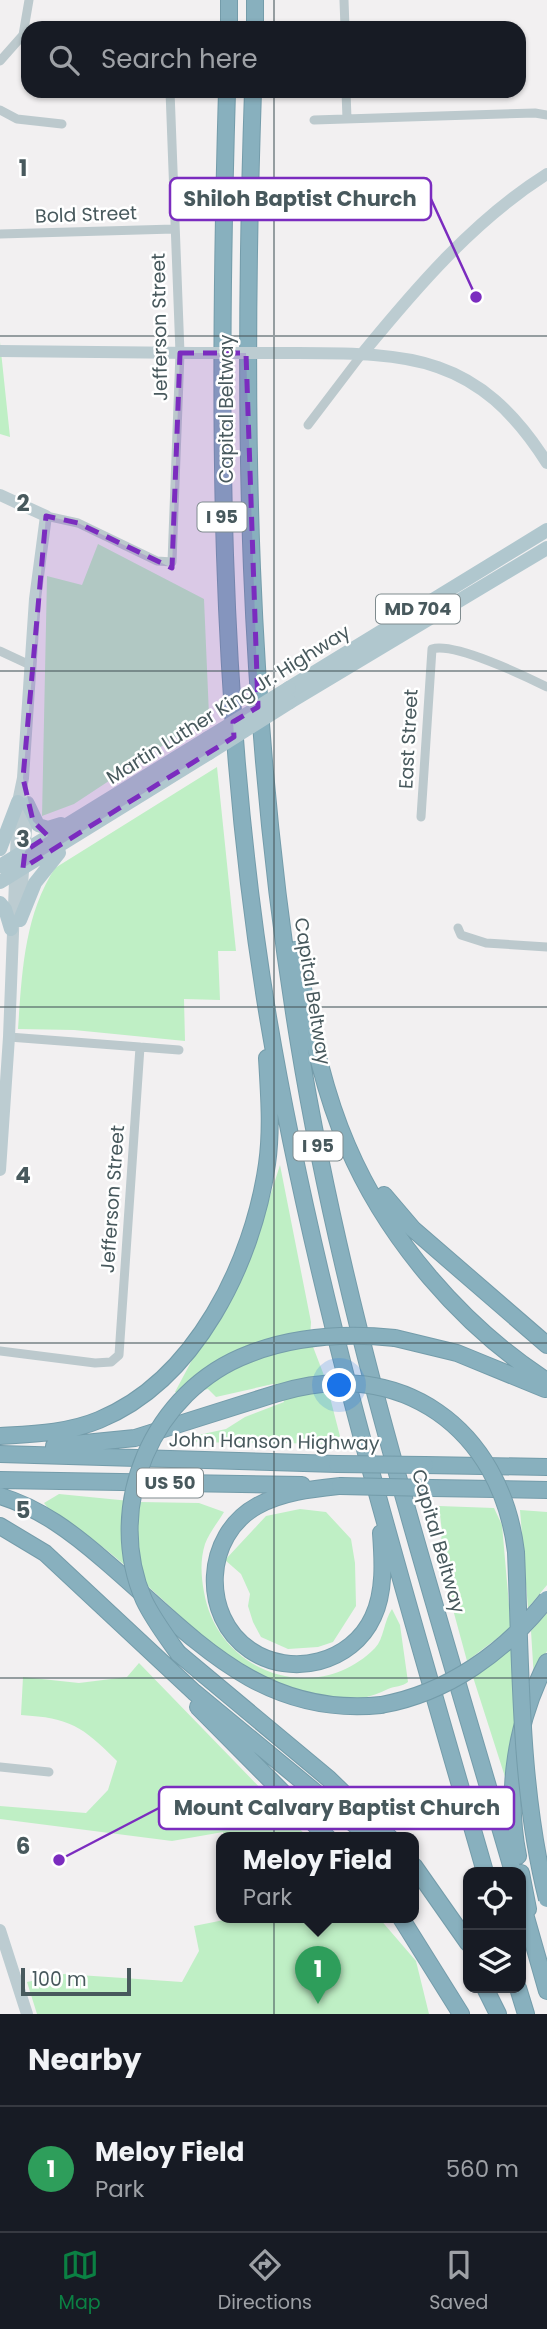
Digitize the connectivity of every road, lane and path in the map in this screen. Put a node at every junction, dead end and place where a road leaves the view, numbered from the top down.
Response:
1 (29, 0) edge
2 (229, 0) edge
3 (256, 0) edge
4 (344, 0) edge
5 (25, 21) edge
6 (229, 21) edge
7 (255, 21) edge
8 (345, 21) edge
9 (21, 37) edge
10 (0, 61) edge
11 (170, 98) edge
12 (227, 98) edge
13 (253, 98) edge
14 (346, 98) edge
15 (0, 110) edge
16 (547, 115) edge
17 (347, 119) junction
18 (314, 120) dead end
19 (62, 124) dead end
20 (547, 174) edge
21 (174, 229) junction
22 (0, 234) edge
23 (0, 351) edge
24 (180, 353) junction
25 (362, 354) junction
26 (308, 425) dead end
27 (547, 463) edge
28 (0, 495) edge
29 (46, 516) junction
30 (547, 530) edge
31 (547, 548) edge
32 (0, 651) edge
33 (30, 665) junction
34 (547, 687) edge
35 (290, 695) junction
36 (23, 803) junction
37 (268, 810) junction
38 (421, 817) dead end
39 (84, 822) junction
40 (0, 849) edge
41 (19, 862) junction
42 (0, 866) edge
43 (0, 882) edge
44 (0, 903) edge
45 (15, 925) junction
46 (458, 928) dead end
47 (547, 947) edge
48 (268, 1013) junction
49 (6, 1045) edge
50 (141, 1047) junction
51 (178, 1050) dead end
52 (328, 1096) junction
53 (0, 1170) edge
54 (547, 1345) edge
55 (0, 1350) edge
56 (547, 1381) edge
57 (547, 1390) edge
58 (0, 1436) edge
59 (0, 1448) edge
60 (0, 1454) edge
61 (547, 1467) edge
62 (0, 1480) edge
63 (340, 1486) junction
64 (547, 1490) edge
65 (376, 1492) junction
66 (0, 1496) edge
67 (0, 1526) edge
68 (90, 1594) junction
69 (547, 1599) edge
70 (547, 1662) edge
71 (0, 1767) edge
72 (49, 1772) dead end
73 (322, 1832) edge
74 (364, 1832) edge
75 (384, 1832) edge
76 (484, 1867) edge
77 (512, 1867) edge
78 (520, 1867) edge
79 (419, 1873) edge
80 (419, 1888) edge
81 (526, 1898) edge
82 (547, 1899) edge
83 (526, 1917) edge
84 (404, 1923) edge
85 (0, 1930) edge
86 (463, 1936) edge
87 (463, 1950) edge
88 (538, 1959) junction
89 (547, 1991) edge
90 (488, 1993) edge
91 (494, 1993) edge
92 (520, 1993) edge
93 (23, 2013) edge
94 (461, 2014) edge
95 (498, 2014) edge
96 (503, 2014) edge
97 (526, 2014) edge

1 - 5 street
2 - 6 highway
3 - 7 highway
4 - 8 street
9 - 10 street
11 - 21 street, Jefferson Street
12 - 48 highway, Capital Beltway / I 95
13 - 37 highway, Capital Beltway / I 95
14 - 17 street
15 - 19 street
16 - 17 street
17 - 18 street
20 - 25 street
21 - 22 street, Bold Street
21 - 24 street, Jefferson Street
23 - 24 street
24 - 25 street, bridge
24 - 29 street, Jefferson Street
25 - 26 street
25 - 27 street
28 - 29 street
29 - 33 street
30 - 35 main road, Martin Luther King Jr. Highway / MD 704
31 - 35 main road, Martin Luther King Jr. Highway / MD 704
32 - 33 street
33 - 36 street
34 - 38 street, East Street
35 - 39 main road, Martin Luther King Jr. Highway / MD 704, bridge
36 - 39 main road
36 - 40 main road
36 - 41 street
37 - 52 highway
37 - 77 highway, Capital Beltway / I 95
39 - 41 main road, Martin Luther King Jr. Highway / MD 704
39 - 45 main road
41 - 42 main road, Martin Luther King Jr. Highway / MD 704
41 - 43 main road, Martin Luther King Jr. Highway / MD 704
41 - 45 street
44 - 45 main road
45 - 49 street
46 - 47 street
48 - 58 highway
48 - 65 highway, Capital Beltway / I 95
49 - 50 street
49 - 53 street
50 - 51 street
50 - 55 street, Jefferson Street
52 - 54 highway
52 - 56 highway
57 - 75 highway, bridge
59 - 82 highway, bridge
60 - 61 highway, John Hanson Highway / US 50, bridge
62 - 63 highway, US 50
63 - 64 highway, US 50, bridge
63 - 65 highway
65 - 76 highway, Capital Beltway / I 95
66 - 69 highway, bridge
67 - 68 highway
68 - 73 highway
68 - 74 highway
70 - 78 highway
71 - 72 street
79 - 86 highway
80 - 87 highway
81 - 88 highway
83 - 88 highway
84 - 94 highway
85 - 93 street
88 - 89 highway
90 - 95 highway
91 - 96 highway
92 - 97 highway

